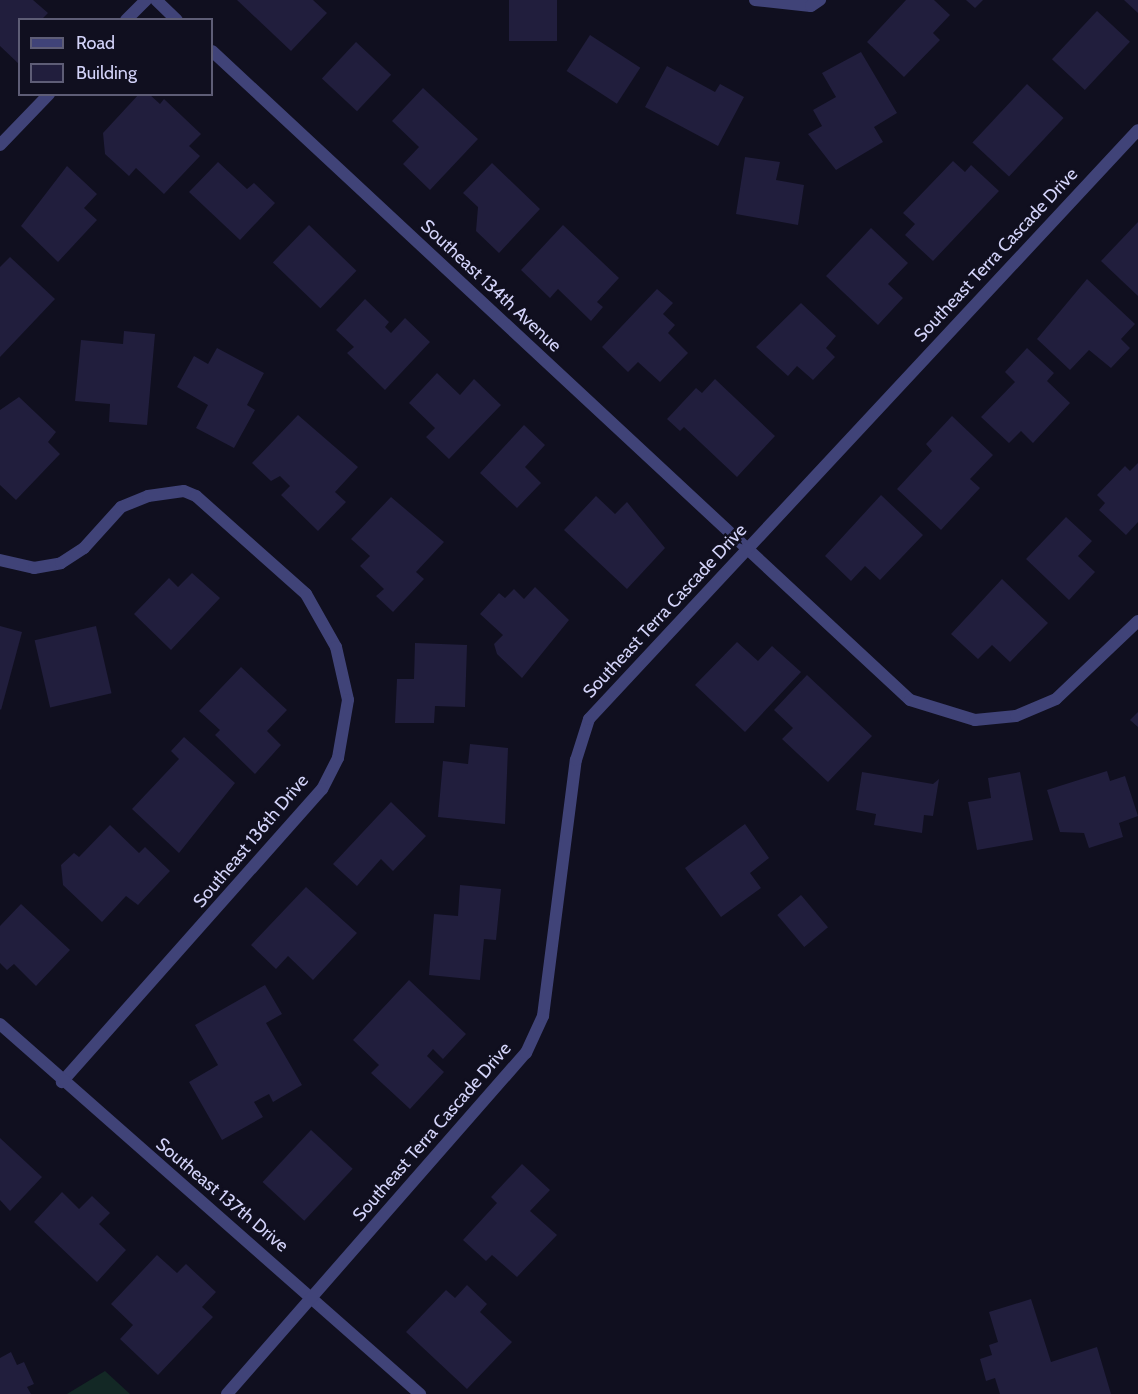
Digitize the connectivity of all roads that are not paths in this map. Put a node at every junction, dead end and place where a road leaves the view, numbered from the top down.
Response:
1 (146, 0) edge
2 (156, 0) edge
3 (755, 0) edge
4 (820, 0) edge
5 (128, 18) edge
6 (175, 18) edge
7 (213, 52) edge
8 (47, 96) edge
9 (1138, 130) edge
10 (0, 145) edge
11 (747, 547) junction
12 (0, 560) edge
13 (1138, 621) edge
14 (0, 1024) edge
15 (62, 1082) junction
16 (314, 1296) junction
17 (227, 1394) edge
18 (420, 1394) edge

1 - 5 street
2 - 6 street
3 - 4 street
7 - 11 street, Southeast 134th Avenue
8 - 10 street
9 - 11 street, Southeast Terra Cascade Drive
11 - 13 street, Southeast 134th Avenue
11 - 16 street, Southeast Terra Cascade Drive
12 - 15 street, Southeast 136th Drive
14 - 15 street, Southeast 137th Drive
15 - 16 street, Southeast 137th Drive
16 - 17 street, Southeast Terra Cascade Drive
16 - 18 street, Southeast 137th Drive

